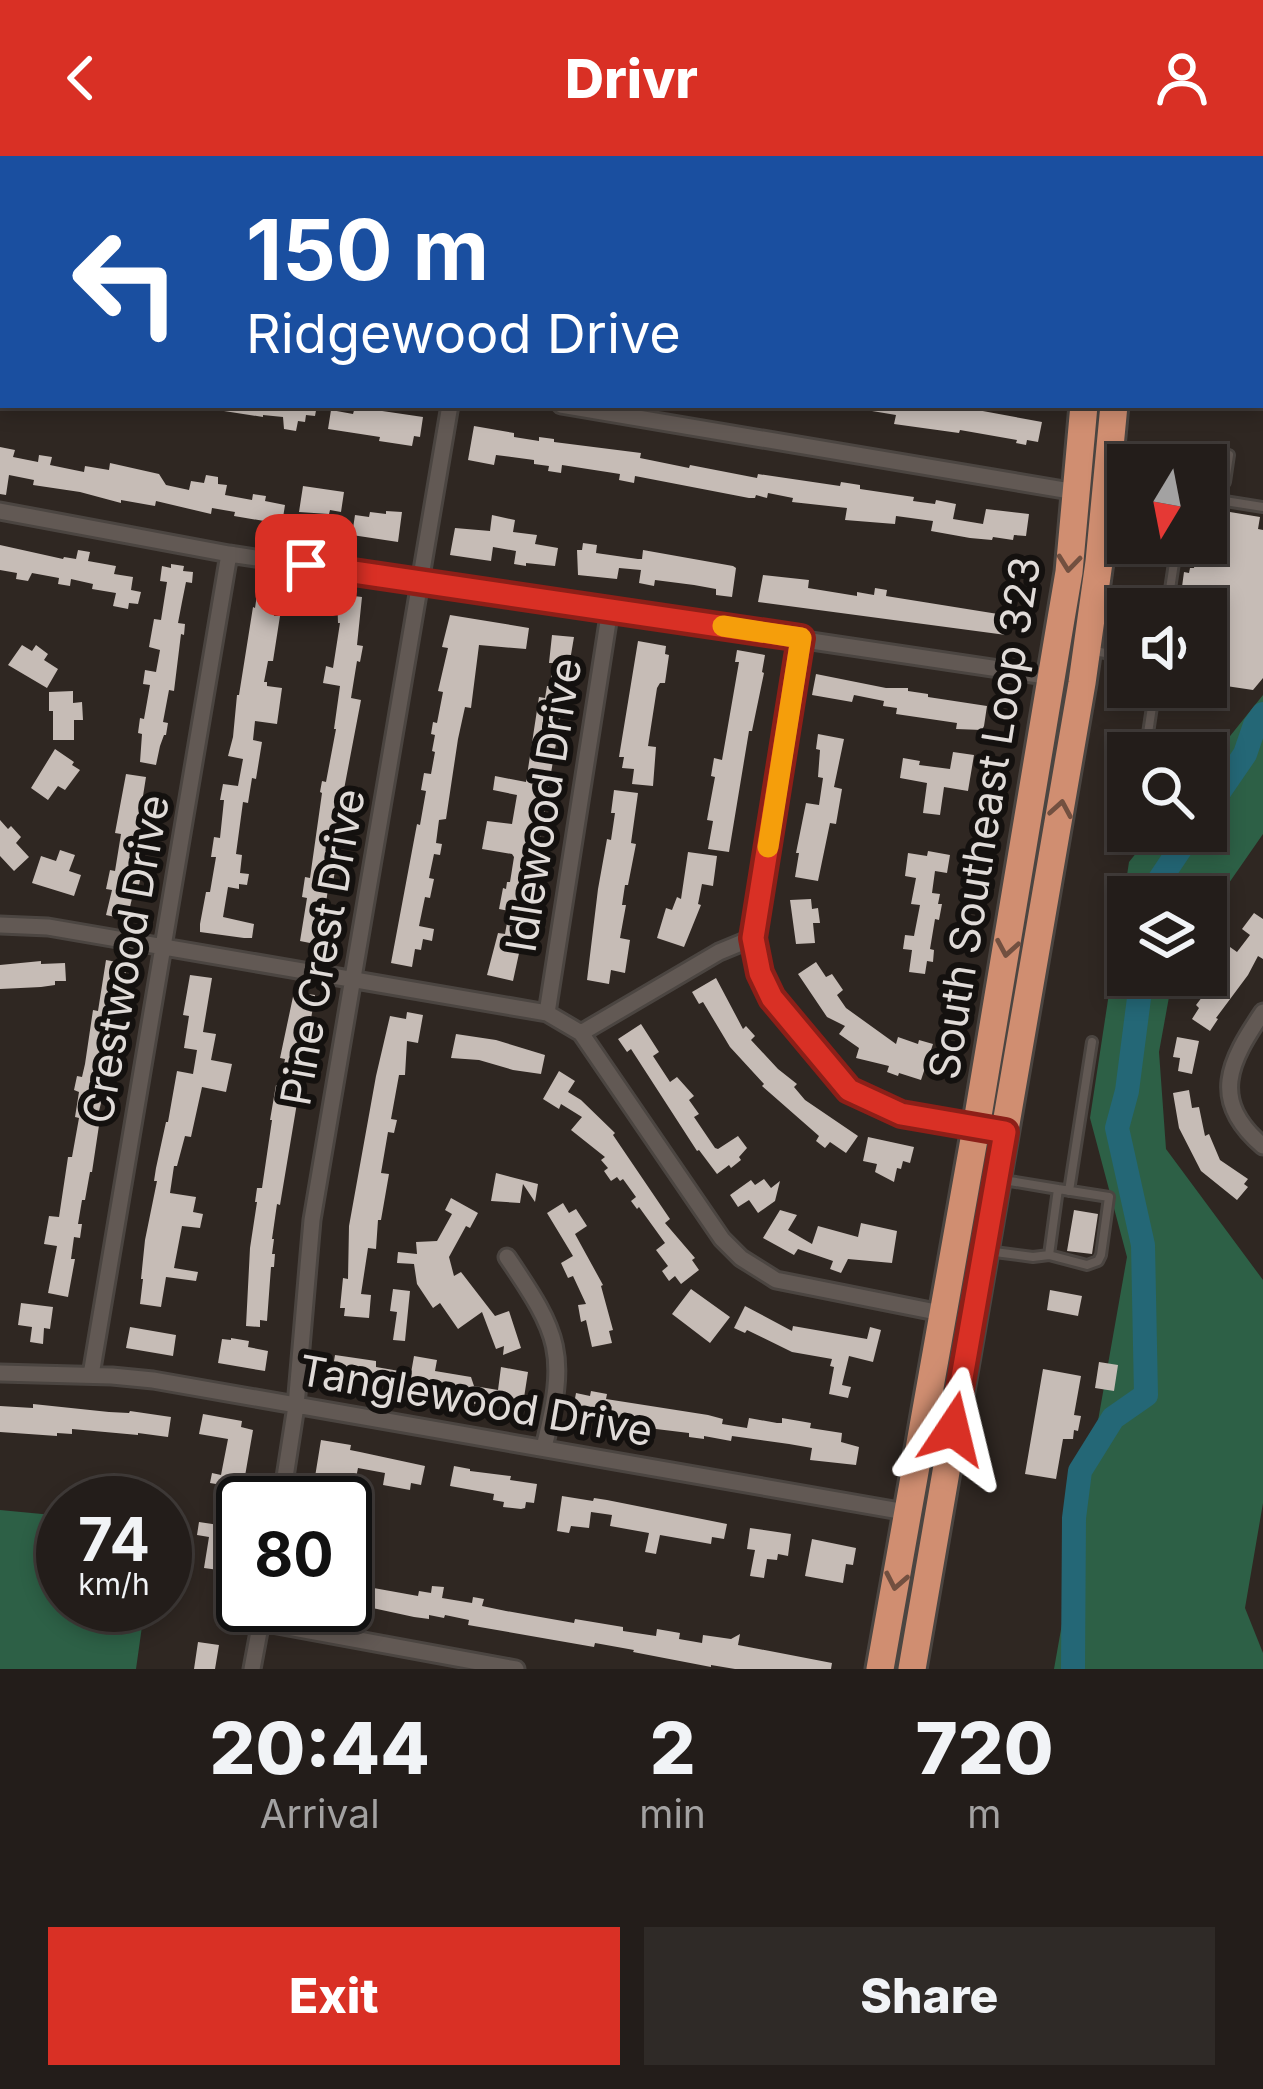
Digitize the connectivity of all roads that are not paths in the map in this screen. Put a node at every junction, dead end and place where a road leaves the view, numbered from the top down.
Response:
1 (450, 408) edge
2 (579, 408) edge
3 (1084, 408) edge
4 (1114, 408) edge
5 (1076, 492) junction
6 (1227, 501) edge
7 (1263, 507) edge
8 (0, 511) edge
9 (229, 554) junction
10 (421, 581) junction
11 (610, 609) junction
12 (801, 638) junction
13 (1087, 650) junction
14 (1107, 653) edge
15 (1052, 677) junction
16 (1, 924) edge
17 (753, 938) junction
18 (164, 948) junction
19 (353, 980) junction
20 (1263, 1012) edge
21 (547, 1013) junction
22 (581, 1033) junction
23 (1092, 1042) dead end
24 (976, 1128) junction
25 (1005, 1132) junction
26 (1263, 1146) edge
27 (997, 1179) junction
28 (1064, 1190) junction
29 (984, 1251) junction
30 (1049, 1255) junction
31 (507, 1257) dead end
32 (941, 1313) junction
33 (0, 1373) edge
34 (91, 1375) junction
35 (296, 1406) junction
36 (544, 1447) junction
37 (285, 1476) edge
38 (909, 1513) junction
39 (938, 1518) junction
40 (259, 1632) edge
41 (345, 1632) edge
42 (252, 1669) edge
43 (516, 1669) edge
44 (880, 1669) edge
45 (912, 1669) edge

1 - 10 street, Pine Crest Drive
2 - 5 street
3 - 5 highway, South Southeast Loop 323
4 - 13 highway, South Southeast Loop 323
5 -> 15 highway, South Southeast Loop 323
6 - 7 lane
8 - 9 street
9 - 10 street
9 - 18 street, Crestwood Drive
10 - 11 street
10 - 19 street, Pine Crest Drive
11 - 12 street
11 - 21 street, Idlewood Drive
12 - 15 street
12 - 17 street
13 - 14 lane
25 -> 13 highway, South Southeast Loop 323
15 -> 24 highway, South Southeast Loop 323
16 - 18 street
17 - 22 street
17 - 24 street
18 - 19 street
18 - 34 street, Crestwood Drive
19 - 21 street
19 - 35 street, Pine Crest Drive
20 - 26 street
21 - 22 street
22 - 32 street
23 - 28 lane
24 - 25 street
24 - 32 highway, South Southeast Loop 323
25 - 27 highway, South Southeast Loop 323
27 - 28 lane
27 - 29 highway, South Southeast Loop 323
28 - 30 lane
28 - 30 lane
29 - 30 lane
29 - 39 highway, South Southeast Loop 323
31 - 36 street
32 - 38 highway, South Southeast Loop 323
33 - 34 street, Tanglewood Drive
34 - 35 street, Tanglewood Drive
35 - 36 street, Tanglewood Drive
35 - 37 street, Pine Crest Drive
36 - 38 street, Tanglewood Drive
38 - 39 street, Tanglewood Drive
38 -> 44 highway, South Southeast Loop 323
39 - 45 highway, South Southeast Loop 323
40 - 42 street
41 - 43 street

